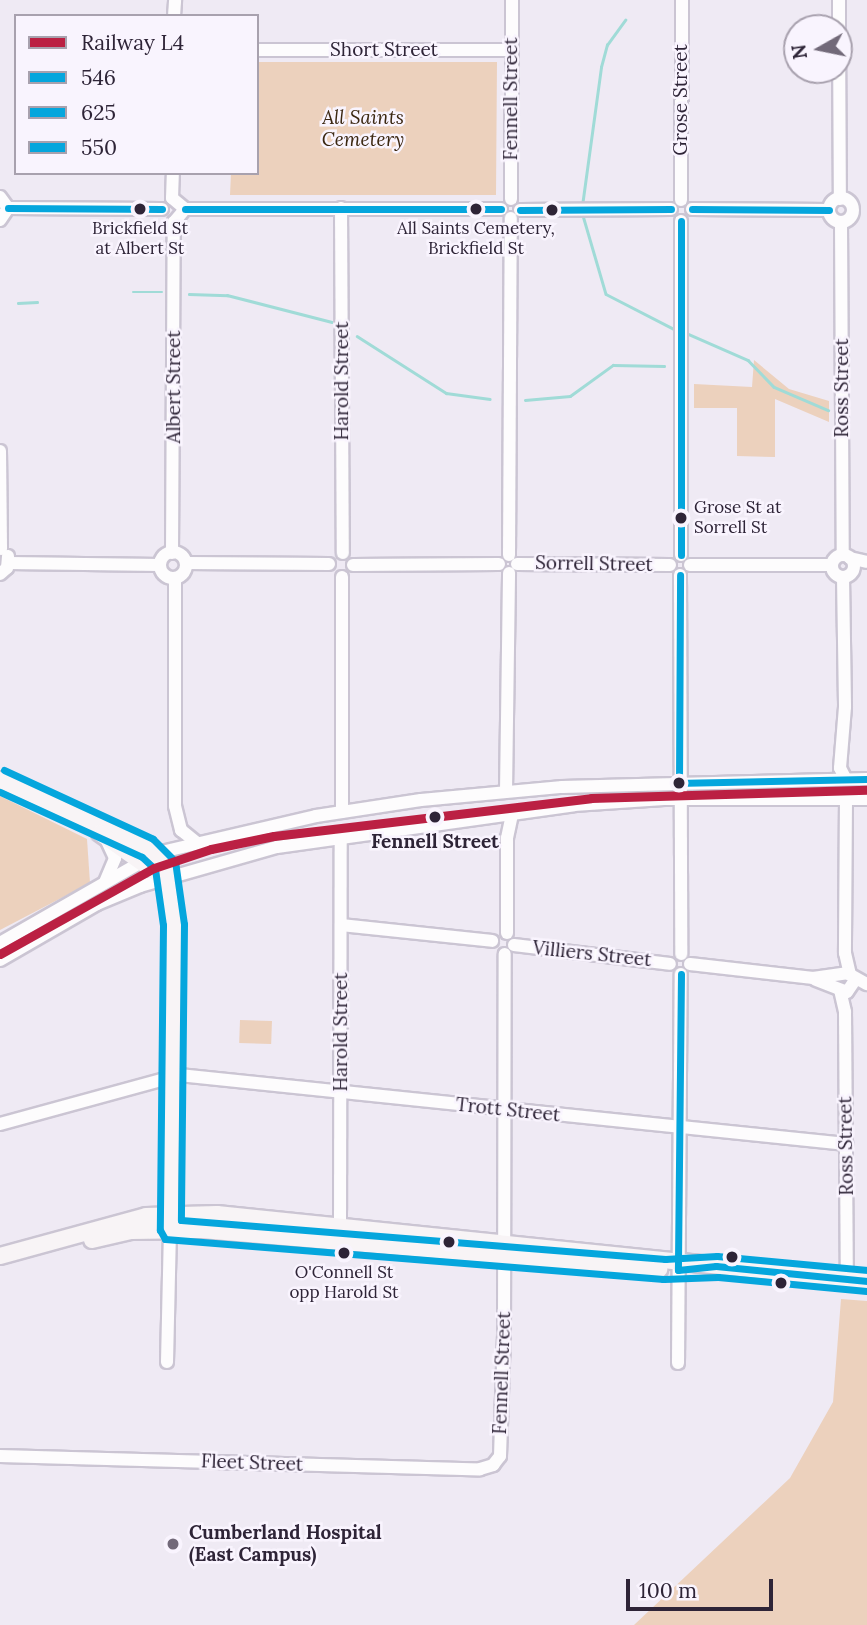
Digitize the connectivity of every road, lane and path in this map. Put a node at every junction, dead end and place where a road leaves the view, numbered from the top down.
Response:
1 (512, 0) edge
2 (682, 0) edge
3 (259, 50) edge
4 (512, 50) junction
5 (839, 84) edge
6 (173, 175) edge
7 (0, 197) edge
8 (172, 198) junction
9 (840, 198) junction
10 (681, 200) junction
11 (8, 208) junction
12 (341, 208) junction
13 (162, 209) junction
14 (185, 209) junction
15 (671, 209) junction
16 (692, 209) junction
17 (829, 210) junction
18 (867, 210) edge
19 (852, 211) junction
20 (511, 212) junction
21 (0, 220) edge
22 (681, 221) junction
23 (174, 222) junction
24 (841, 222) junction
25 (0, 451) edge
26 (0, 549) edge
27 (172, 553) junction
28 (343, 553) junction
29 (847, 556) junction
30 (686, 560) junction
31 (867, 562) edge
32 (9, 563) junction
33 (186, 564) junction
34 (329, 564) junction
35 (509, 564) junction
36 (160, 565) junction
37 (353, 565) junction
38 (670, 565) junction
39 (832, 565) junction
40 (867, 568) edge
41 (0, 574) edge
42 (848, 574) junction
43 (680, 575) junction
44 (342, 577) junction
45 (175, 578) junction
46 (845, 778) junction
47 (0, 779) edge
48 (867, 779) edge
49 (679, 783) junction
50 (506, 791) junction
51 (679, 799) junction
52 (846, 799) junction
53 (867, 799) edge
54 (342, 812) junction
55 (512, 815) junction
56 (99, 831) junction
57 (341, 837) junction
58 (196, 842) junction
59 (150, 857) junction
60 (164, 878) junction
61 (102, 885) junction
62 (341, 925) junction
63 (0, 943) edge
64 (508, 944) junction
65 (0, 960) edge
66 (684, 964) junction
67 (850, 983) edge
68 (171, 1076) junction
69 (341, 1092) junction
70 (506, 1110) junction
71 (0, 1124) edge
72 (679, 1127) junction
73 (846, 1144) junction
74 (170, 1222) junction
75 (340, 1228) junction
76 (505, 1249) junction
77 (0, 1256) edge
78 (678, 1264) junction
79 (0, 1267) edge
80 (846, 1279) junction
81 (867, 1281) edge
82 (167, 1362) dead end
83 (678, 1363) dead end
84 (0, 1456) edge
85 (499, 1456) joint

1 - 4 street, Fennell Street
2 - 10 street, Grose Street
3 - 4 street, Short Street
4 - 20 street, Fennell Street
5 - 9 street
6 - 8 street
7 - 11 street
8 - 13 street
8 - 14 street
9 - 17 street
9 - 19 street
10 - 15 street
10 - 16 street
11 - 13 street
11 - 21 street
12 - 14 street
12 - 20 street
12 - 28 street, Harold Street
13 - 23 street
14 - 23 street
15 - 20 street
15 - 22 street
16 - 17 street
16 - 22 street
17 - 24 street
18 - 19 street
19 - 24 street
20 - 35 street
22 - 30 street
23 - 27 street, Albert Street
24 - 29 street, Ross Street
25 - 26 street
26 - 32 street
27 - 33 street
27 - 36 street
28 - 34 street
28 - 37 street
29 - 31 street
29 - 39 street
29 - 42 street, Ross Street
30 - 38 street
30 - 39 street
30 - 43 street
32 - 36 street
32 - 41 street
33 - 34 street
33 - 45 street
34 - 44 street
35 - 37 street, Sorrell Street
35 - 38 street, Sorrell Street
35 - 50 street
36 - 45 street
37 - 44 street
38 - 43 street
39 - 42 street
40 - 42 street
42 - 46 street
43 - 49 street
44 - 54 street
45 - 58 street
46 - 48 street
46 - 49 street
47 - 56 main road
49 - 50 street
49 - 51 street
50 - 54 street
51 - 52 street
51 - 55 street
51 - 66 street
52 - 53 street
52 - 67 street
54 - 58 street
55 - 57 street
55 - 64 street, Fennell Street
56 - 59 main road
56 - 61 street
57 - 60 street
57 - 62 street, Harold Street
58 - 59 street
59 - 60 main road
59 - 61 street
60 - 65 street
60 - 68 main road
61 - 63 street
62 - 64 street
62 - 69 street, Harold Street
64 - 66 street, Villiers Street
64 - 70 street, Fennell Street
66 - 67 street
66 - 72 street
67 - 73 street, Ross Street
68 - 69 street, Trott Street
68 - 71 street
68 - 74 main road
69 - 70 street, Trott Street
69 - 75 street, Harold Street
70 - 72 street, Trott Street
70 - 76 street, Fennell Street
72 - 73 street, Trott Street
72 - 78 street
73 - 80 street, Ross Street
74 - 75 main road
74 - 76 main road
74 - 77 main road
74 - 79 main road
74 - 82 street
75 - 76 main road
76 - 78 main road
76 - 85 street, Fennell Street
78 - 80 main road
78 - 83 street
80 - 81 main road
84 - 85 street, Fleet Street

